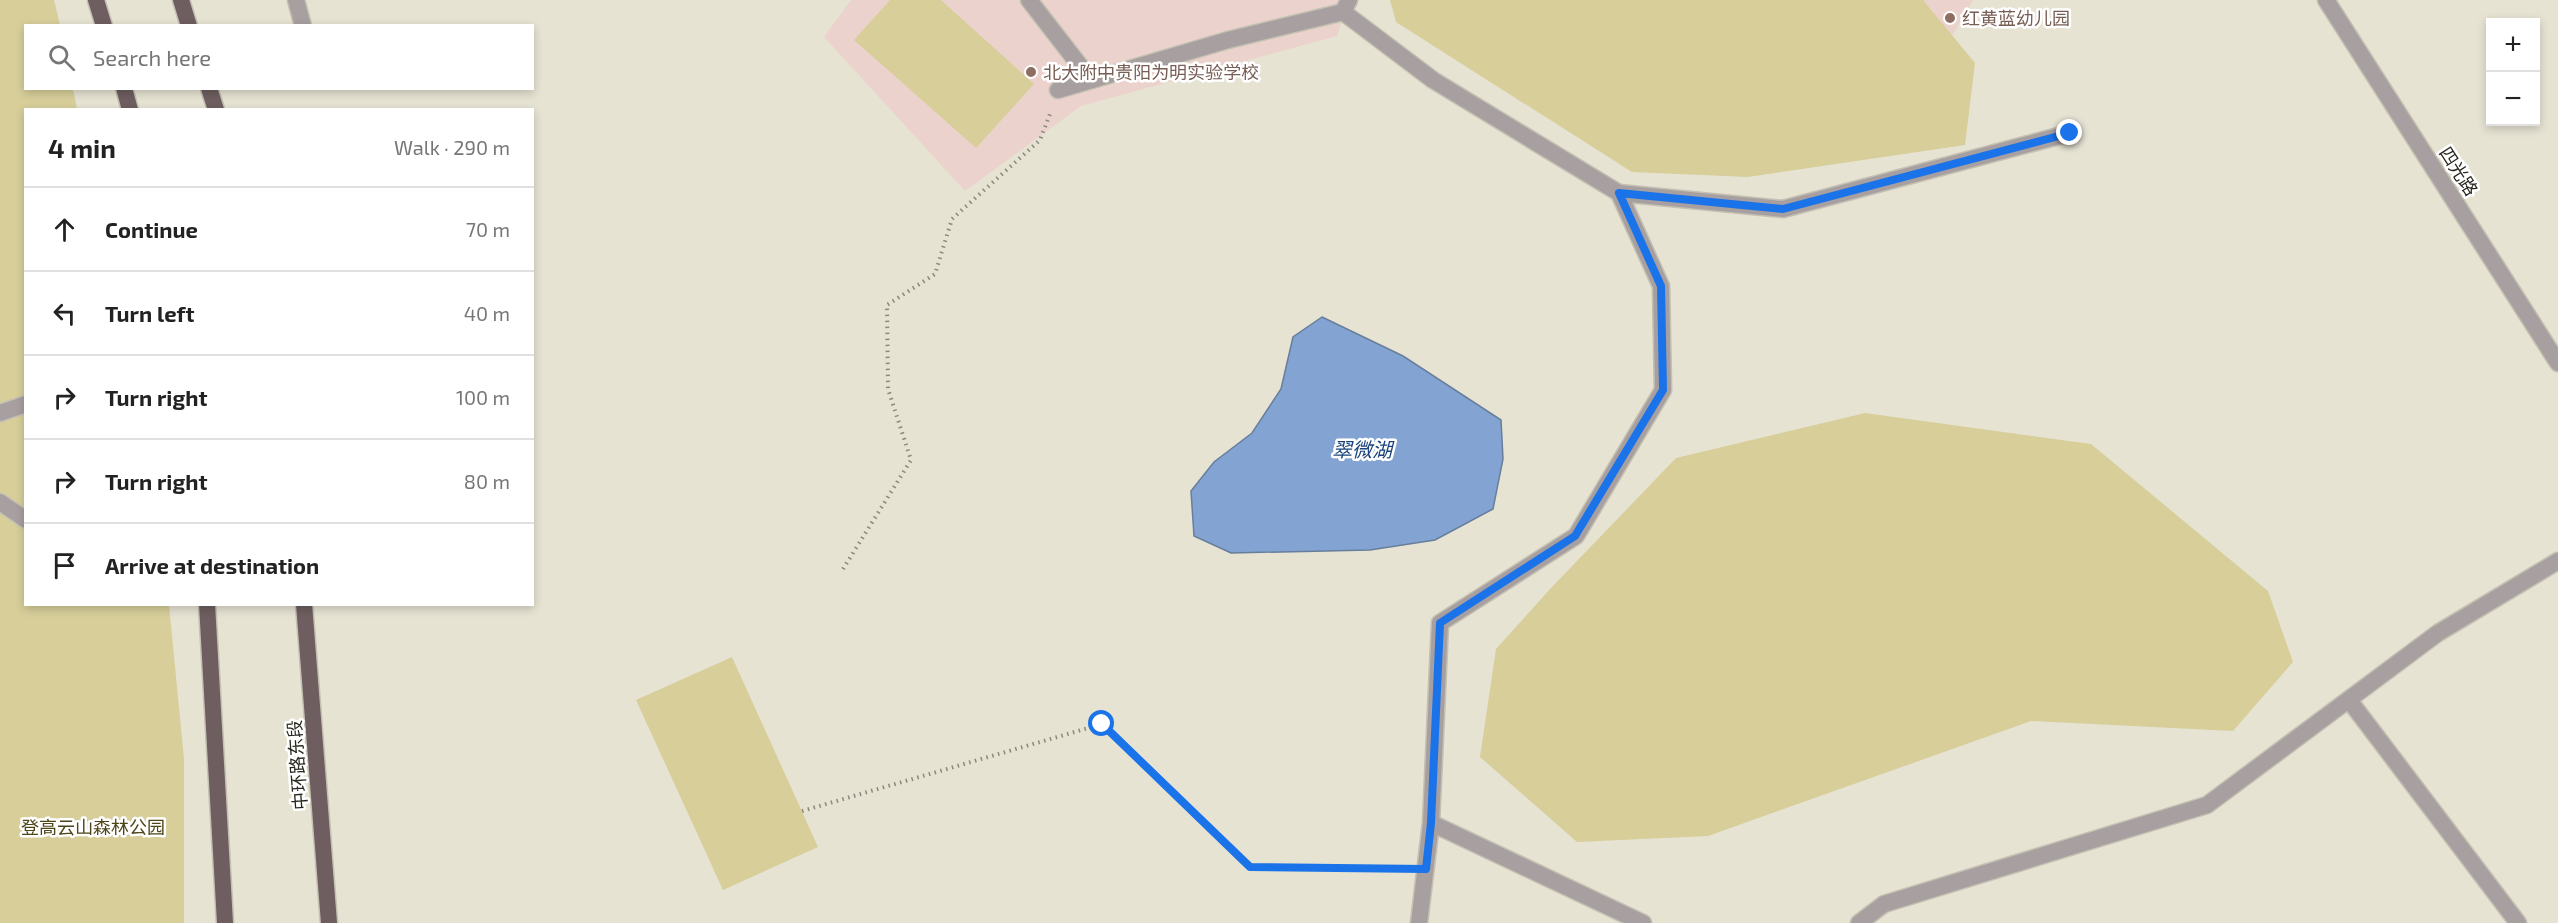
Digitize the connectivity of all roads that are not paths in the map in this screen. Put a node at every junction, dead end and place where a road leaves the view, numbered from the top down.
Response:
1 (96, 0) edge
2 (181, 0) edge
3 (296, 0) edge
4 (1029, 0) edge
5 (2326, 0) edge
6 (1346, 6) edge
7 (103, 24) edge
8 (188, 24) edge
9 (302, 24) edge
10 (1091, 80) junction
11 (125, 90) edge
12 (210, 90) edge
13 (1058, 90) road end
14 (129, 108) edge
15 (215, 108) edge
16 (2070, 133) dead end
17 (1619, 193) junction
18 (2558, 363) edge
19 (24, 405) edge
20 (0, 413) edge
21 (0, 502) edge
22 (24, 519) edge
23 (2558, 561) edge
24 (207, 606) edge
25 (304, 606) edge
26 (2349, 700) junction
27 (1431, 823) junction
28 (225, 923) edge
29 (329, 923) edge
30 (1419, 923) edge
31 (1643, 923) edge
32 (1859, 923) edge
33 (2517, 923) edge

1 - 7 highway
2 - 8 highway
3 - 9 street
4 - 10 street
5 - 18 street, 四光路
6 - 10 street
6 - 17 street
10 - 13 street
11 - 14 highway
12 - 15 highway
16 - 17 street
17 - 27 street
19 - 20 street
21 - 22 street
23 - 26 street
24 - 28 highway
25 - 29 highway, 中环路东段
26 - 32 street
26 - 33 street
27 - 30 street
27 - 31 street

